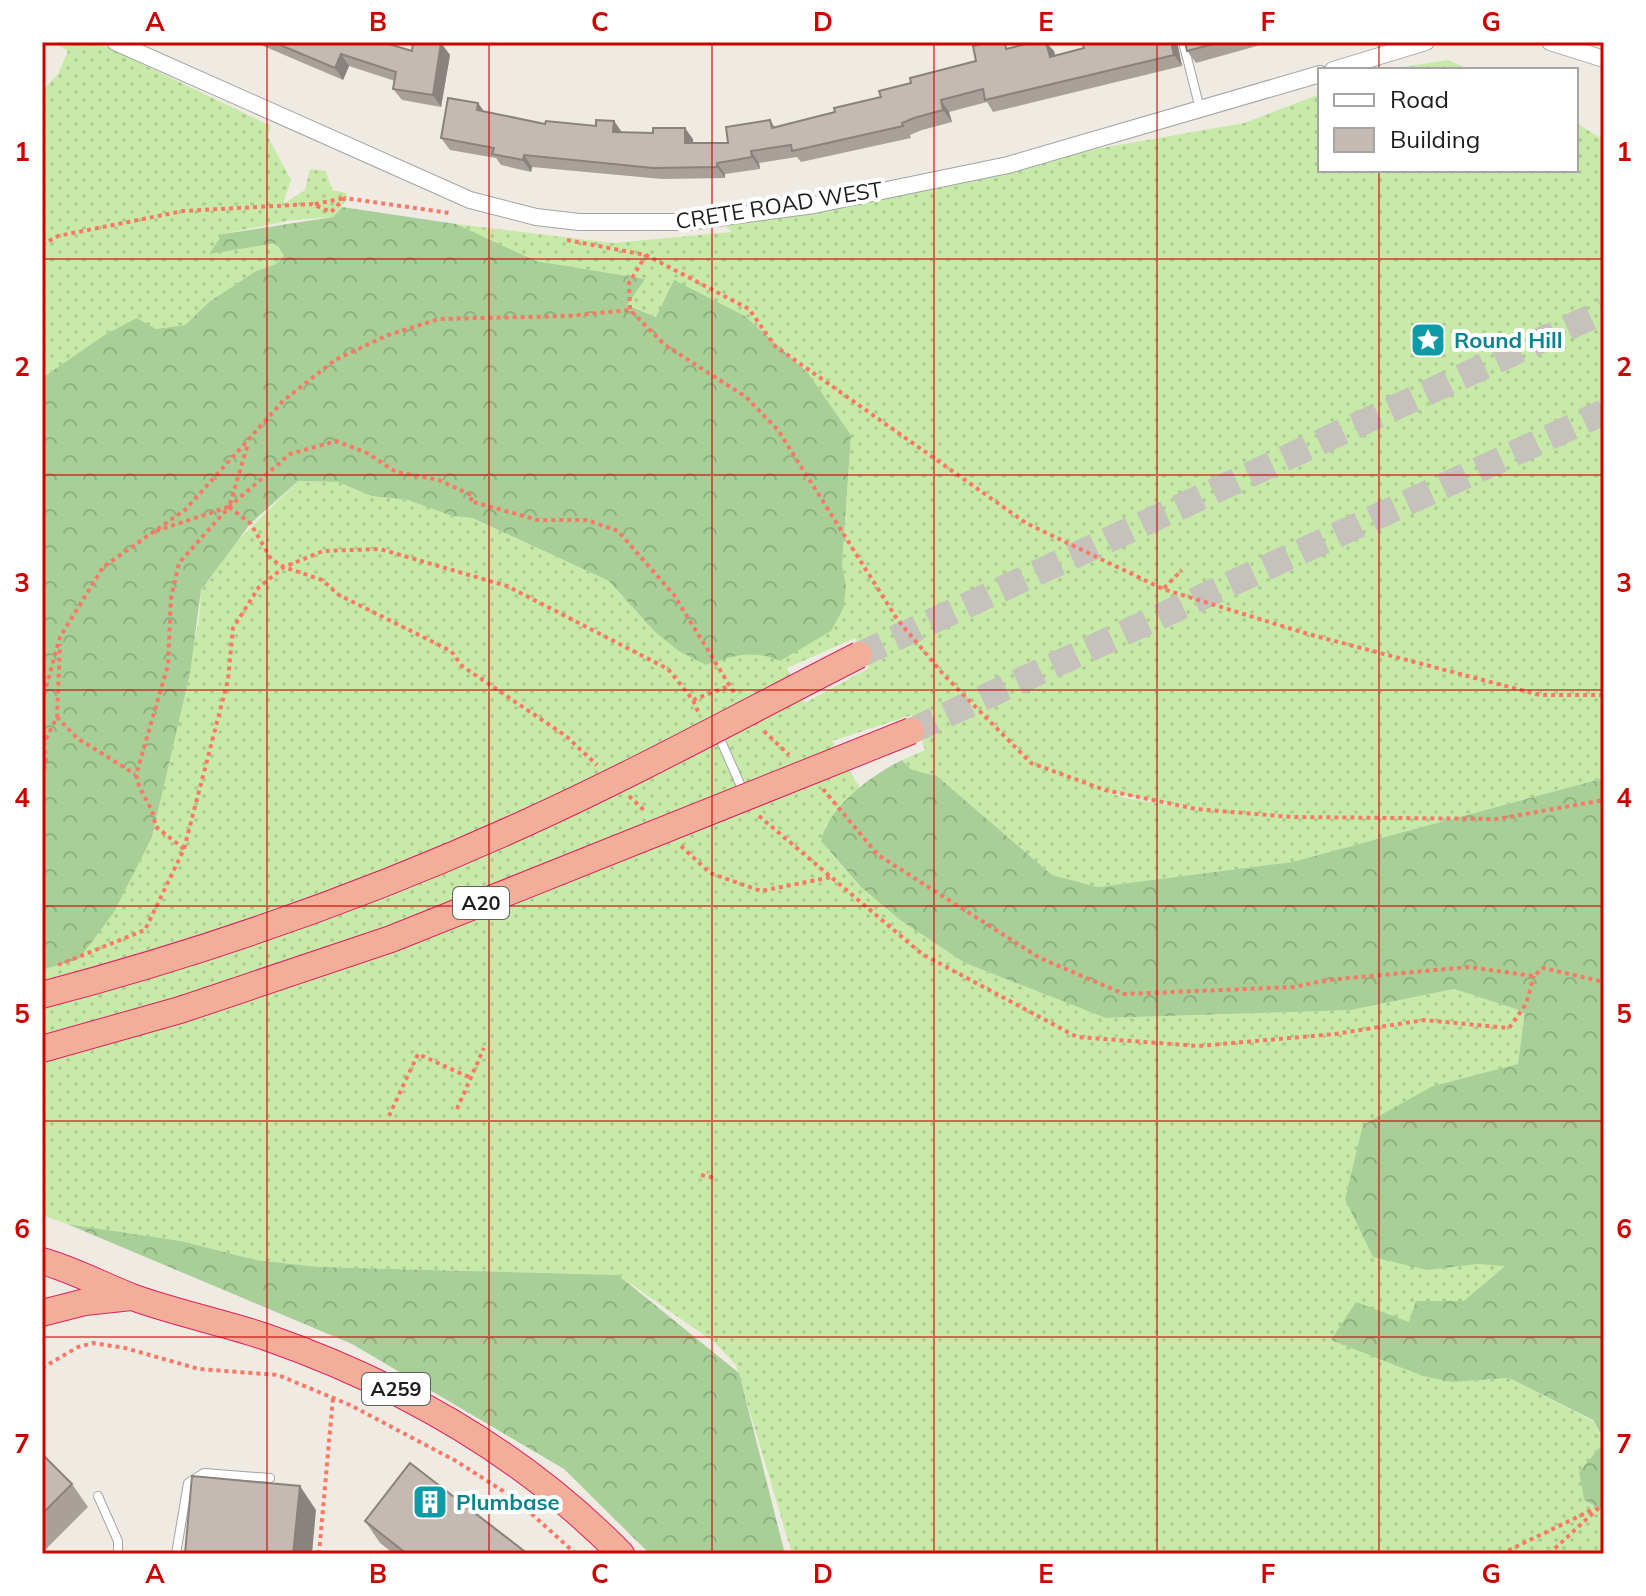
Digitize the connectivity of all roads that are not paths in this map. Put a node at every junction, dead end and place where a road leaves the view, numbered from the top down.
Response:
1 (115, 42) edge
2 (1183, 42) edge
3 (1426, 42) edge
4 (1550, 42) edge
5 (1604, 59) edge
6 (1340, 68) edge
7 (1318, 75) edge
8 (1200, 110) junction
9 (859, 655) tunnel mouth
10 (710, 728) junction
11 (911, 731) tunnel mouth
12 (752, 806) junction
13 (42, 995) edge
14 (42, 1049) edge
15 (42, 1261) edge
16 (131, 1297) junction
17 (42, 1313) edge
18 (270, 1478) dead end
19 (98, 1496) dead end
20 (118, 1554) edge
21 (176, 1554) edge
22 (621, 1554) edge

1 - 8 street, CRETE ROAD WEST
2 - 8 lane
3 - 6 street
4 - 5 street
7 - 8 street, CRETE ROAD WEST
9 - 10 highway, A20, bridge
10 - 12 lane
10 - 13 highway, A20, bridge
11 - 12 highway, A20, bridge
12 - 14 highway, A20, bridge
15 - 16 highway, A259
16 - 17 highway, A259
16 - 22 highway, A259
18 - 21 lane
19 - 20 lane

